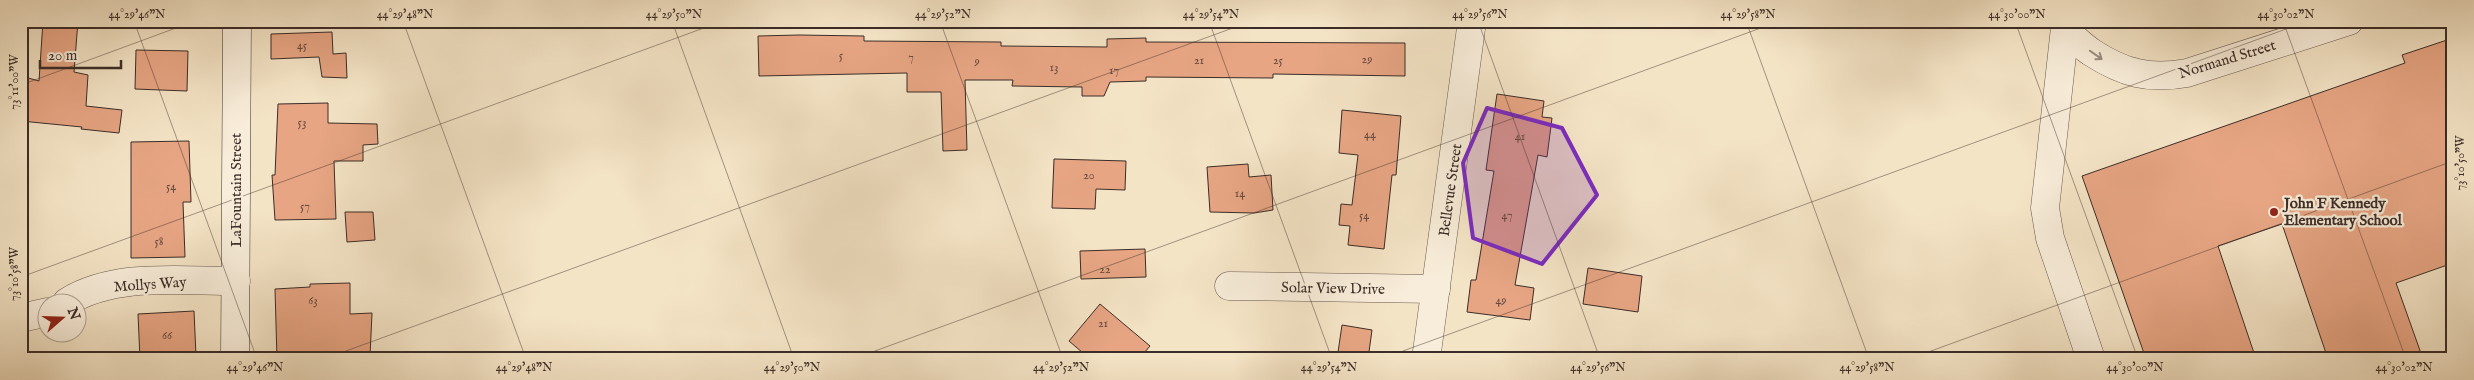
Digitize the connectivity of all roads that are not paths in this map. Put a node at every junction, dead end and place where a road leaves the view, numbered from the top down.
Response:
1 (237, 21) edge
2 (1472, 21) edge
3 (2349, 21) edge
4 (2063, 24) edge
5 (236, 281) junction
6 (1229, 286) dead end
7 (1436, 289) junction
8 (88, 292) edge
9 (38, 314) edge
10 (21, 318) edge
11 (235, 359) edge
12 (1426, 359) edge
13 (2091, 359) edge

1 - 5 street, LaFountain Street
2 - 7 street, Bellevue Street
4 -> 3 street, Normand Street
4 - 13 street
5 - 8 street, Mollys Way
5 - 11 street, LaFountain Street
6 - 7 street, Solar View Drive
7 - 12 street, Bellevue Street
9 - 10 street

